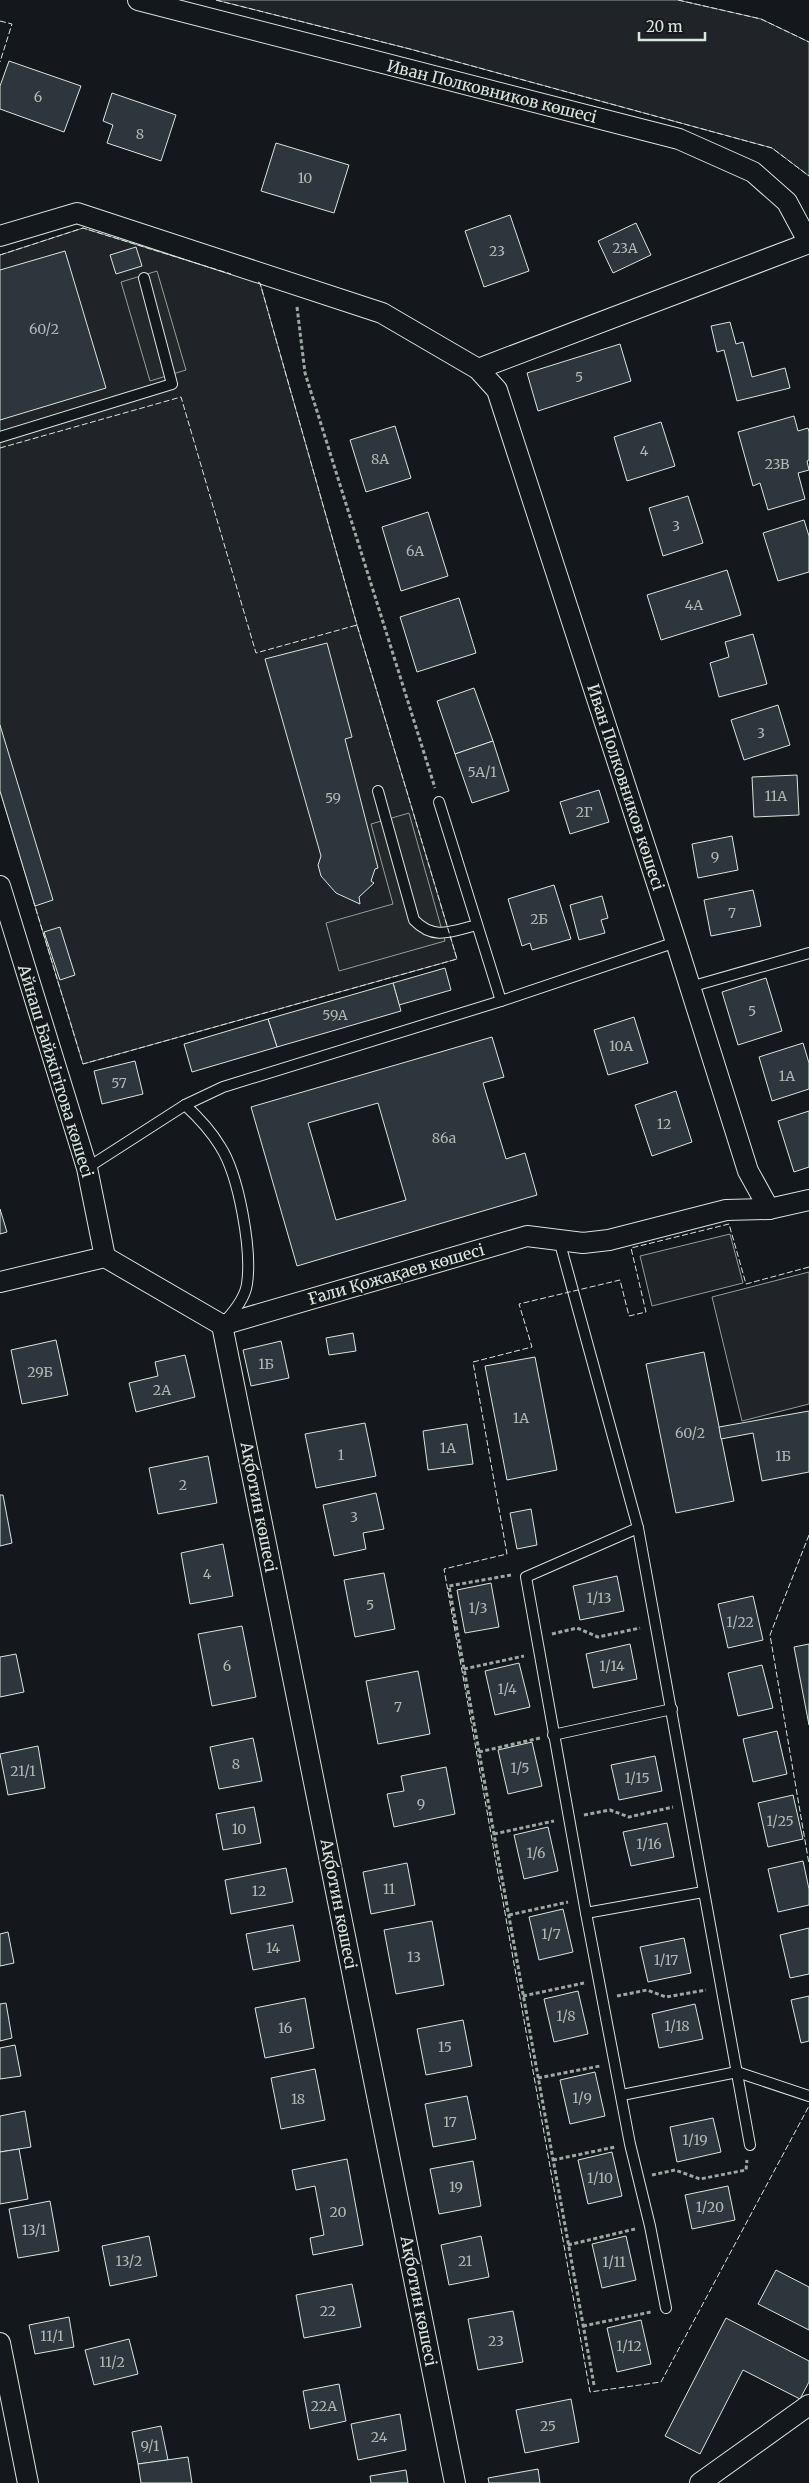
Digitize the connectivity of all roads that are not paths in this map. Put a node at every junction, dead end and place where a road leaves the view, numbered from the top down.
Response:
1 (138, 0) edge
2 (0, 236) edge
3 (809, 243) edge
4 (144, 278) dead end
5 (478, 369) junction
6 (0, 437) edge
7 (378, 791) dead end
8 (439, 802) road end
9 (0, 886) edge
10 (477, 926) junction
11 (676, 942) junction
12 (809, 953) edge
13 (690, 986) junction
14 (501, 1001) junction
15 (185, 1105) junction
16 (87, 1168) junction
17 (809, 1200) edge
18 (769, 1208) junction
19 (559, 1240) junction
20 (104, 1258) junction
21 (0, 1282) edge
22 (222, 1325) junction
23 (638, 1528) junction
24 (672, 1710) junction
25 (553, 1735) junction
26 (703, 1892) junction
27 (586, 1913) junction
28 (737, 2072) junction
29 (622, 2095) junction
30 (808, 2096) edge
31 (750, 2145) road end
32 (666, 2308) road end
33 (0, 2343) edge
34 (809, 2405) edge
35 (28, 2483) edge
36 (455, 2483) edge
37 (700, 2483) edge

1 - 3 street, Иван Полковников көшесі
2 - 5 street, Иван Полковников көшесі
3 - 5 street, Иван Полковников көшесі
4 - 6 lane
5 - 11 street, Иван Полковников көшесі
7 - 10 lane
8 - 10 lane
9 - 16 street, Айнаш Байжігітова көшесі
10 - 14 lane
11 - 13 street, Иван Полковников көшесі
11 - 14 lane
12 - 13 lane
13 - 18 street, Иван Полковников көшесі
14 - 15 lane
15 - 16 lane
15 - 22 lane
16 - 20 street, Айнаш Байжігітова көшесі
17 - 18 street, Ғали Қожақаев көшесі
18 - 19 street, Ғали Қожақаев көшесі
19 - 22 street, Ғали Қожақаев көшесі
19 - 23 lane
20 - 21 street
20 - 22 street
22 - 36 street, Ақботин көшесі
23 - 24 lane
23 - 25 lane
24 - 25 lane
24 - 26 lane
25 - 27 lane
26 - 27 lane
26 - 28 lane
27 - 29 lane
28 - 29 lane
28 - 30 lane
28 - 31 lane
29 - 32 lane
33 - 35 street
34 - 37 street

